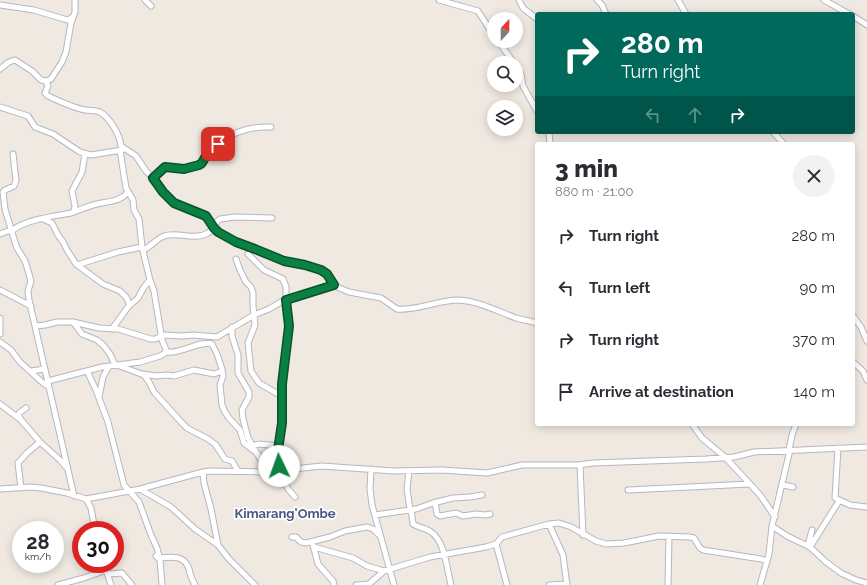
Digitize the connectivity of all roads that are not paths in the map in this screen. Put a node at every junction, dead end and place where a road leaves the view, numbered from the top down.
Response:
1 (75, 0) edge
2 (145, 0) edge
3 (438, 0) edge
4 (519, 0) edge
5 (597, 0) edge
6 (678, 0) edge
7 (824, 0) edge
8 (0, 5) edge
9 (151, 6) dead end
10 (605, 12) edge
11 (685, 12) edge
12 (845, 12) edge
13 (73, 17) junction
14 (535, 17) edge
15 (855, 17) edge
16 (487, 25) edge
17 (867, 25) edge
18 (0, 69) edge
19 (46, 81) junction
20 (523, 86) edge
21 (0, 107) edge
22 (535, 107) edge
23 (271, 126) dead end
24 (775, 134) edge
25 (782, 142) edge
26 (126, 149) junction
27 (120, 150) junction
28 (13, 154) dead end
29 (86, 154) junction
30 (153, 178) junction
31 (0, 185) edge
32 (3, 192) junction
33 (128, 192) junction
34 (74, 211) junction
35 (272, 218) dead end
36 (43, 219) junction
37 (213, 226) junction
38 (12, 230) junction
39 (0, 234) edge
40 (142, 249) junction
41 (248, 254) dead end
42 (236, 259) dead end
43 (77, 265) junction
44 (150, 280) junction
45 (334, 285) junction
46 (0, 290) edge
47 (286, 300) junction
48 (130, 305) junction
49 (31, 306) junction
50 (254, 315) junction
51 (0, 318) edge
52 (855, 319) edge
53 (73, 322) junction
54 (535, 322) edge
55 (35, 326) junction
56 (232, 327) junction
57 (112, 329) junction
58 (0, 334) edge
59 (161, 336) junction
60 (867, 341) edge
61 (0, 342) edge
62 (167, 352) junction
63 (855, 364) edge
64 (116, 365) junction
65 (109, 366) junction
66 (45, 369) junction
67 (31, 371) junction
68 (87, 371) junction
69 (222, 371) junction
70 (141, 374) junction
71 (867, 380) edge
72 (48, 383) junction
73 (282, 397) junction
74 (99, 398) junction
75 (0, 404) edge
76 (26, 408) dead end
77 (21, 420) junction
78 (693, 426) edge
79 (795, 426) edge
80 (40, 442) junction
81 (252, 446) junction
82 (278, 446) junction
83 (867, 447) edge
84 (838, 448) junction
85 (790, 450) junction
86 (258, 454) junction
87 (725, 457) junction
88 (580, 465) junction
89 (68, 468) junction
90 (371, 469) junction
91 (280, 470) junction
92 (238, 471) junction
93 (409, 471) junction
94 (203, 472) junction
95 (264, 472) junction
96 (750, 484) junction
97 (783, 485) junction
98 (793, 486) dead end
99 (21, 488) junction
100 (0, 489) edge
101 (140, 489) junction
102 (628, 490) dead end
103 (130, 491) junction
104 (482, 494) dead end
105 (74, 496) junction
106 (295, 497) dead end
107 (86, 499) junction
108 (839, 501) junction
109 (435, 502) junction
110 (867, 508) edge
111 (410, 509) junction
112 (490, 514) dead end
113 (375, 515) junction
114 (775, 517) junction
115 (93, 521) edge
116 (549, 524) junction
117 (772, 526) junction
118 (812, 530) dead end
119 (583, 535) junction
120 (380, 536) junction
121 (668, 536) junction
122 (292, 537) dead end
123 (313, 544) junction
124 (496, 544) junction
125 (218, 545) junction
126 (809, 546) junction
127 (444, 554) junction
128 (157, 557) junction
129 (767, 561) junction
130 (387, 570) junction
131 (95, 573) edge
132 (107, 573) edge
133 (108, 573) edge
134 (122, 573) edge
135 (122, 573) edge
136 (867, 583) edge
137 (162, 584) edge
138 (567, 584) edge
139 (58, 585) edge
140 (111, 585) edge
141 (132, 585) edge
142 (156, 585) edge
143 (194, 585) edge
144 (255, 585) edge
145 (334, 585) edge
146 (356, 585) edge
147 (394, 585) edge
148 (451, 585) edge
149 (507, 585) edge
150 (549, 585) edge
151 (668, 585) edge
152 (760, 585) edge

1 - 13 street
2 - 9 street
3 - 16 street
4 - 14 street
5 - 10 street
6 - 11 street
7 - 12 street
8 - 13 street
13 - 19 street
15 - 17 street
18 - 19 street
19 - 26 street
20 - 22 street
21 - 29 street
23 - 30 street
24 - 25 street
26 - 27 street
26 - 30 street
27 - 29 street
27 - 33 street
28 - 32 street
29 - 34 street
30 - 37 street
31 - 32 street
32 - 38 street
33 - 34 street
33 - 40 street
34 - 36 street
35 - 37 street
36 - 38 street
36 - 43 street
37 - 40 street
37 - 45 street
38 - 39 street
38 - 49 street
40 - 43 street
40 - 44 street
41 - 47 street
42 - 50 street
43 - 48 street
44 - 48 street
44 - 59 street
45 - 47 street
45 - 54 street
46 - 49 street
47 - 50 street
47 - 73 street
48 - 57 street
49 - 55 street
50 - 56 street
50 - 73 street
51 - 58 street
52 - 60 street
53 - 55 street
53 - 57 street
53 - 64 street
55 - 66 street
56 - 59 street
56 - 81 street
57 - 59 street
59 - 62 street
61 - 67 street
62 - 64 street
62 - 69 street
63 - 71 street
64 - 65 street
64 - 70 street
65 - 68 street
65 - 74 street
66 - 67 street
66 - 72 street
67 - 72 street
68 - 72 street
68 - 74 street
69 - 70 street
69 - 86 street
70 - 92 street
72 - 89 street
73 - 82 street
74 - 103 street
75 - 77 street
76 - 77 street
77 - 80 street
78 - 87 street
79 - 85 street
80 - 89 street
80 - 99 street
81 - 82 street
81 - 86 street
82 - 91 street
83 - 84 street
84 - 85 street
84 - 108 street
85 - 87 street
85 - 97 street
86 - 95 street
87 - 88 street
87 - 96 street
88 - 93 street
88 - 119 street
89 - 105 street
90 - 91 street
90 - 93 street
90 - 113 street
91 - 95 street
91 - 106 street
92 - 94 street
92 - 95 street
93 - 111 street
94 - 101 street
94 - 125 street
96 - 102 street
96 - 114 street
97 - 98 street
97 - 114 street
99 - 100 street
99 - 105 street
101 - 103 street
101 - 125 street
103 - 107 street
103 - 128 street
104 - 109 street
105 - 107 street
107 - 115 street
108 - 110 street
108 - 126 street
109 - 111 street
109 - 112 street
111 - 113 street
111 - 127 street
113 - 120 street
114 - 117 street
116 - 119 street
116 - 124 street
116 - 138 street
117 - 126 street
117 - 129 street
118 - 126 street
119 - 121 street
120 - 123 street
120 - 130 street
121 - 129 street
121 - 151 street
122 - 123 street
123 - 130 street
123 - 145 street
124 - 127 street
124 - 149 street
125 - 144 street
126 - 136 street
127 - 130 street
127 - 148 street
128 - 137 street
128 - 143 street
129 - 152 street
130 - 146 street
130 - 147 street
131 - 139 street
132 - 140 street
133 - 134 street
135 - 141 street
137 - 142 street
138 - 150 street

